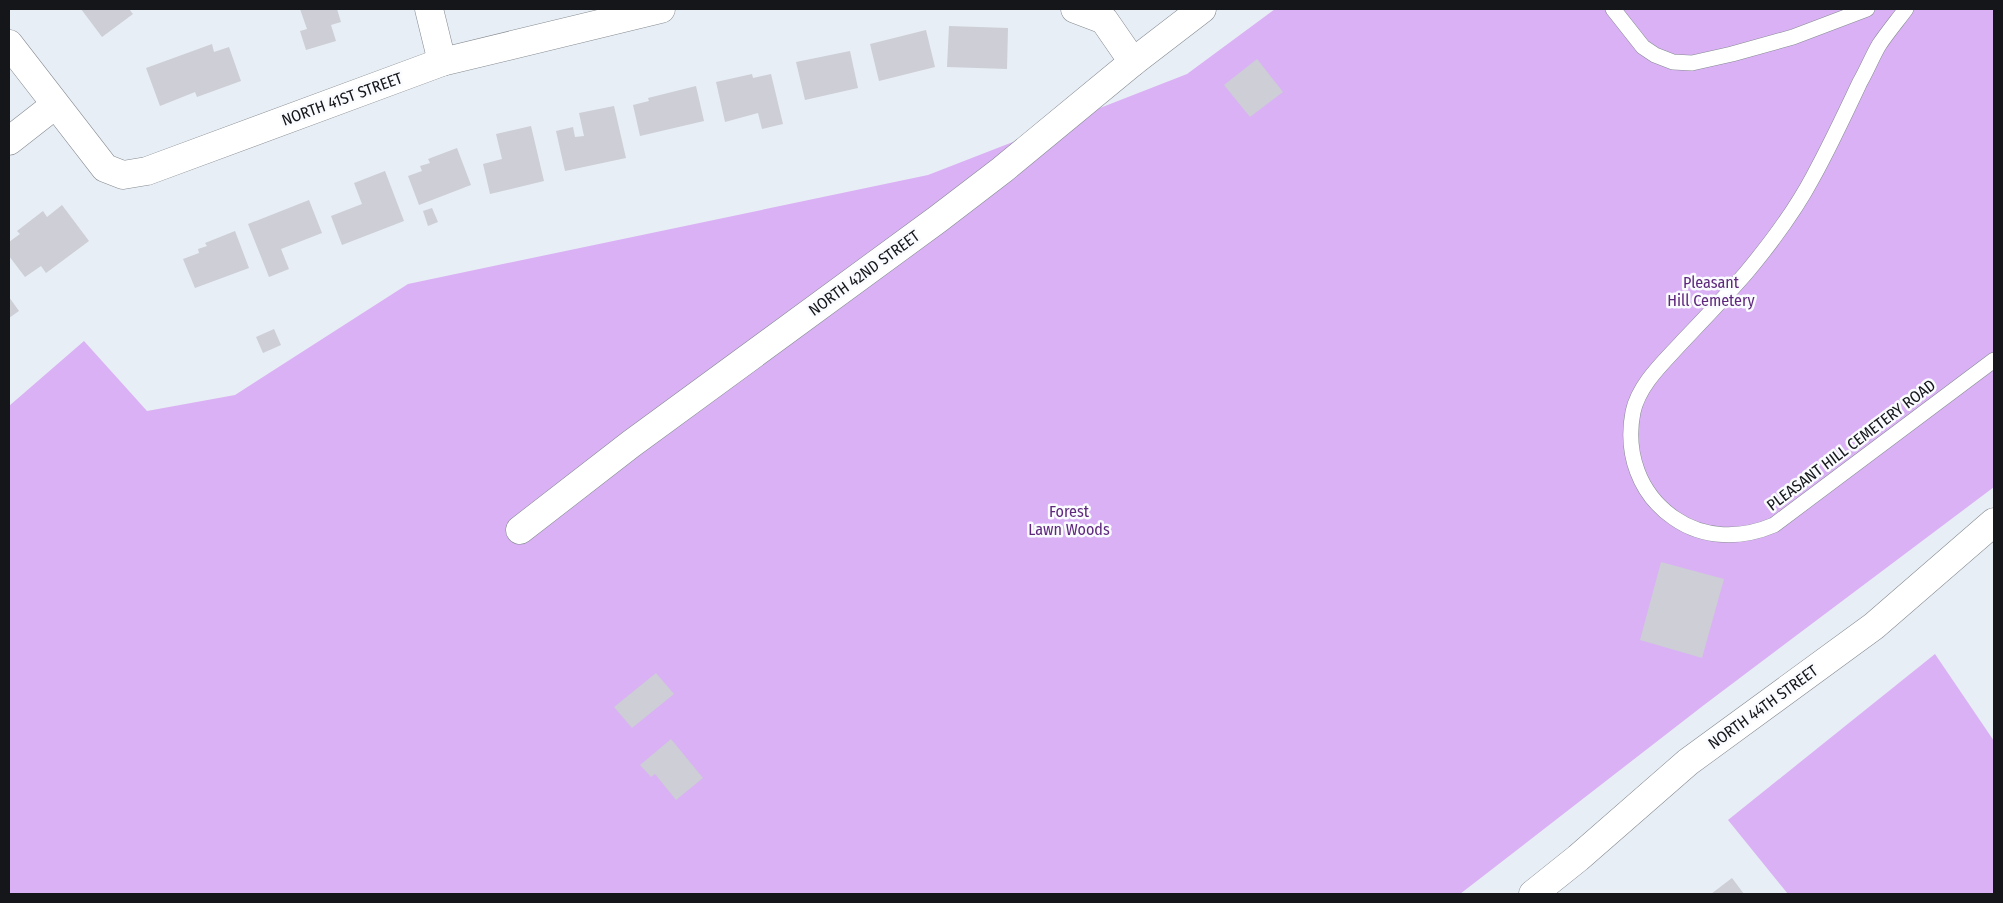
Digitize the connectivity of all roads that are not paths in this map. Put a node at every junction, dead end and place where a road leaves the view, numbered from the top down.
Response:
1 (429, 9) edge
2 (661, 9) edge
3 (1075, 9) edge
4 (1202, 9) edge
5 (1614, 9) edge
6 (1867, 9) edge
7 (1906, 9) edge
8 (9, 44) edge
9 (442, 62) junction
10 (1132, 62) junction
11 (55, 105) junction
12 (9, 141) edge
13 (1994, 360) edge
14 (1994, 522) edge
15 (520, 530) dead end
16 (1533, 894) edge

1 - 9 street
2 - 9 street, NORTH 41ST STREET
3 - 10 street
4 - 10 street, NORTH 42ND STREET
5 - 6 lane
7 - 13 lane, PLEASANT HILL CEMETERY ROAD
8 - 11 street, NORTH 41ST STREET
9 - 11 street, NORTH 41ST STREET
10 - 15 street, NORTH 42ND STREET
11 - 12 street
14 - 16 street, NORTH 44TH STREET

